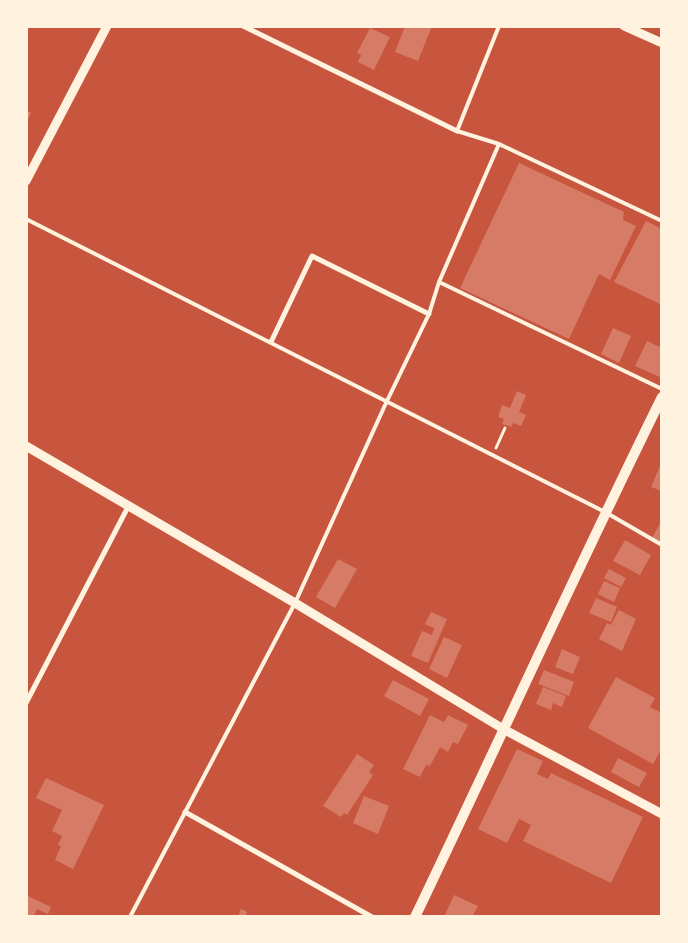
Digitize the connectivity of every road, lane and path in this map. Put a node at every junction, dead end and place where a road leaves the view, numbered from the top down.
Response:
1 (107, 26) edge
2 (242, 26) edge
3 (499, 26) edge
4 (624, 26) edge
5 (662, 43) edge
6 (457, 131) junction
7 (499, 144) junction
8 (26, 181) edge
9 (26, 219) edge
10 (662, 221) edge
11 (439, 282) junction
12 (429, 314) junction
13 (271, 342) junction
14 (662, 389) edge
15 (662, 397) edge
16 (386, 403) junction
17 (505, 428) dead end
18 (26, 446) edge
19 (491, 456) junction
20 (130, 505) junction
21 (605, 512) junction
22 (662, 546) edge
23 (295, 603) junction
24 (26, 703) edge
25 (505, 730) junction
26 (185, 812) junction
27 (662, 814) edge
28 (130, 917) edge
29 (372, 917) edge
30 (415, 917) edge

1 - 8 street
2 - 6 street
3 - 6 lane
4 - 5 street
6 - 7 lane
7 - 10 lane
7 - 11 lane
9 - 13 lane
11 - 12 lane
11 - 14 lane
12 - 13 street
12 - 16 lane
13 - 16 lane
15 - 21 main road
16 - 19 lane
16 - 23 lane
17 - 19 path
18 - 20 street
19 - 21 lane
20 - 23 street
20 - 24 street
21 - 22 lane
21 - 25 main road
23 - 25 street
23 - 26 lane
25 - 27 street
25 - 30 main road
26 - 28 lane
26 - 29 street

